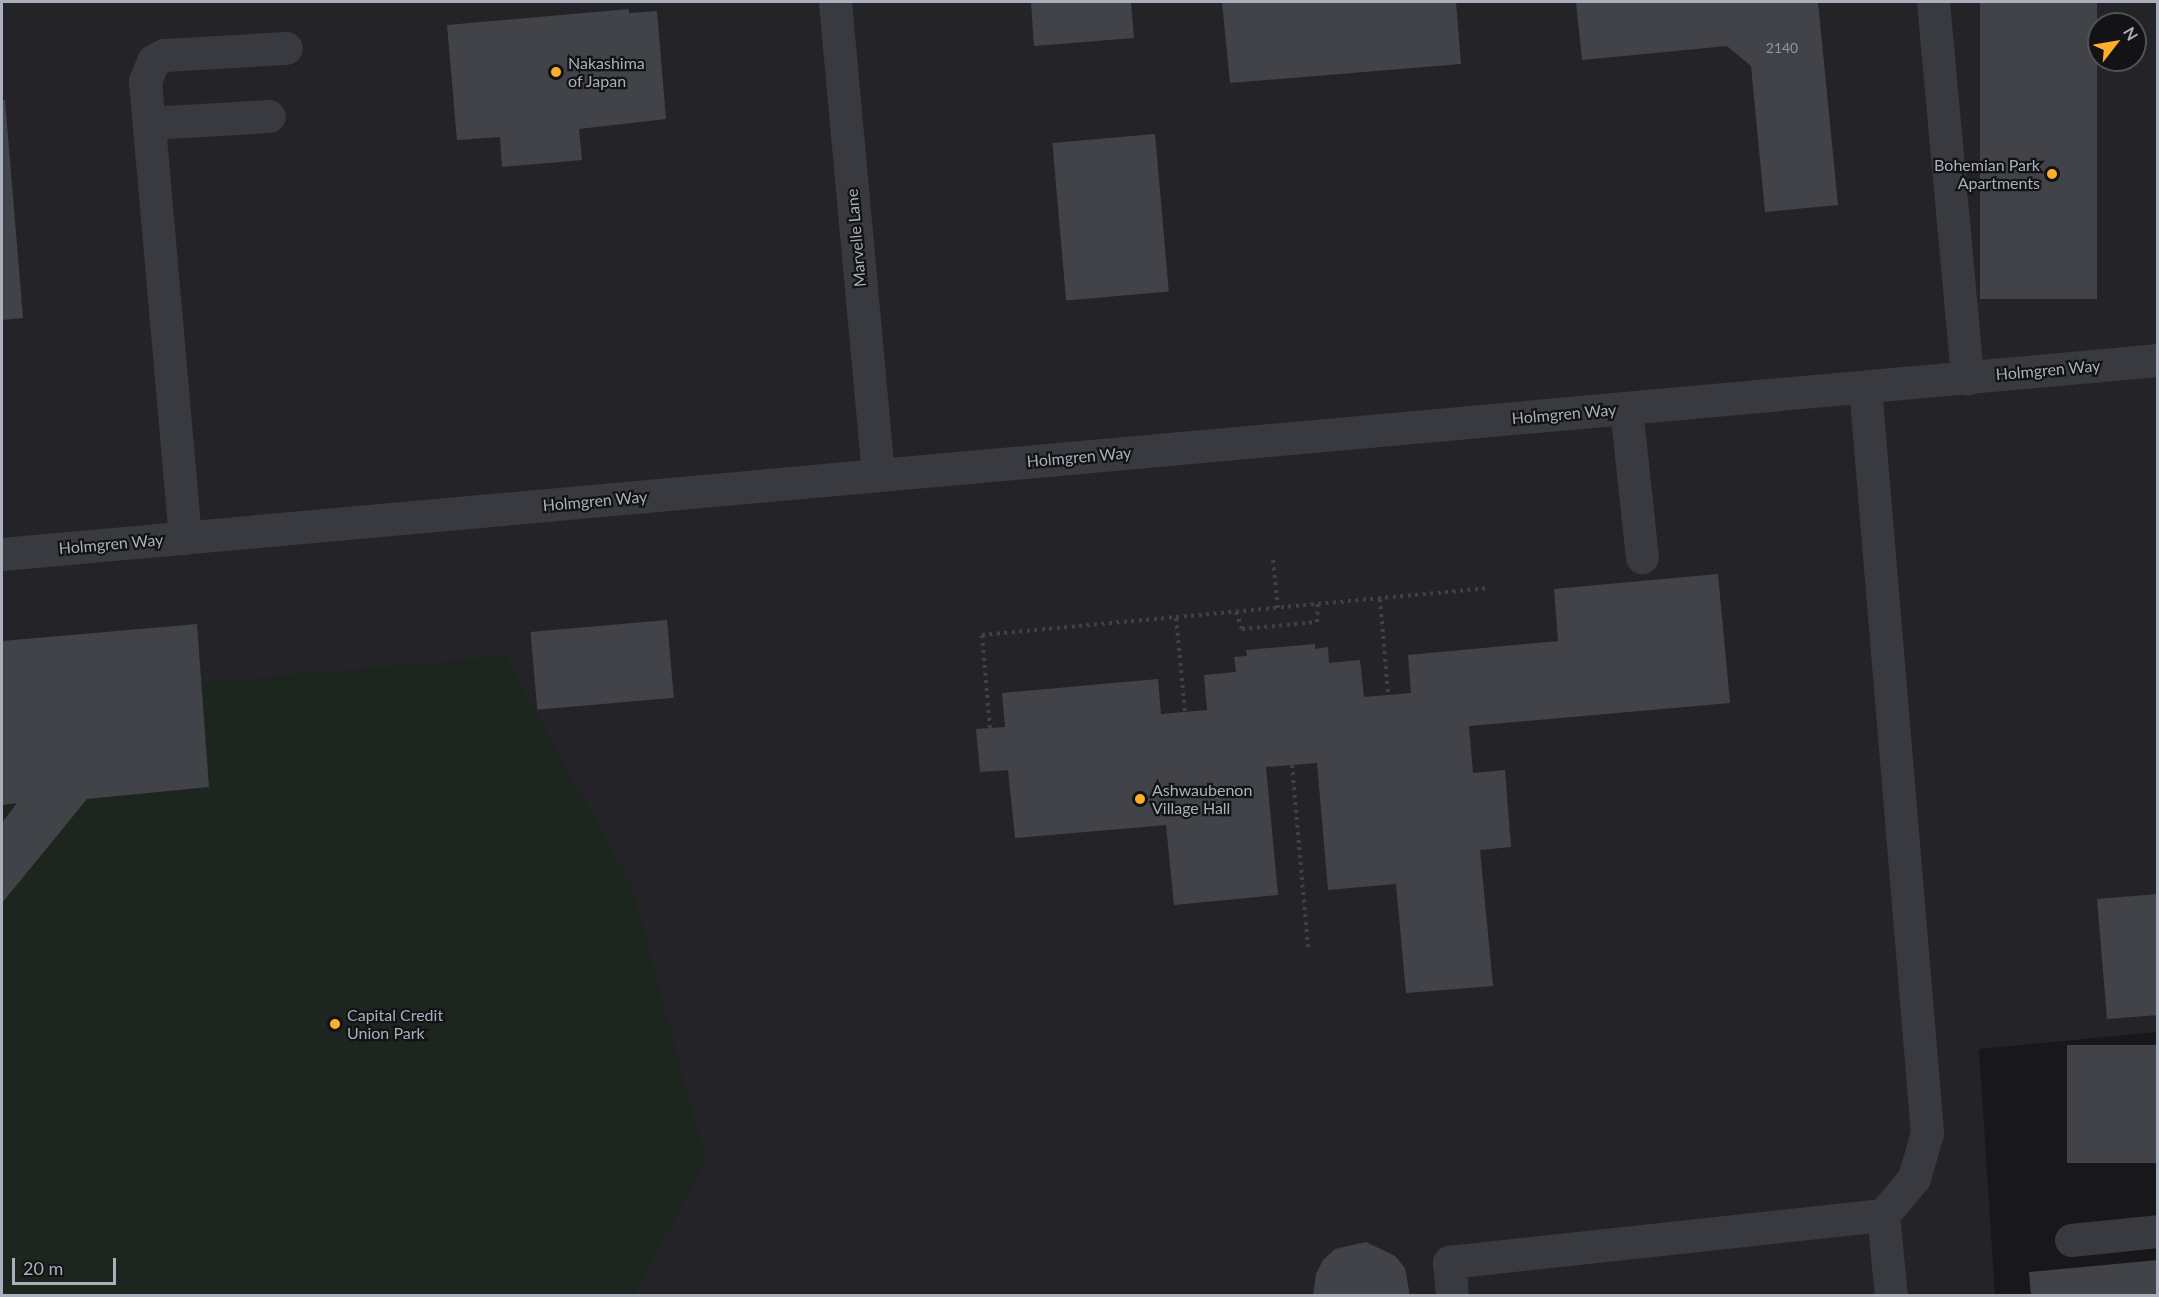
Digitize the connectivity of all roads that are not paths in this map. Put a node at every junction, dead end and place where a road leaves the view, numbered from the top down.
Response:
1 (835, 2) edge
2 (1933, 2) edge
3 (286, 48) dead end
4 (269, 116) dead end
5 (149, 123) junction
6 (2157, 360) edge
7 (1967, 378) junction
8 (1865, 387) junction
9 (1626, 408) junction
10 (878, 475) junction
11 (185, 538) junction
12 (2, 554) edge
13 (1642, 557) dead end
14 (1883, 1215) junction
15 (2157, 1231) edge
16 (2071, 1240) dead end
17 (1452, 1296) edge
18 (1891, 1296) edge

1 - 10 street, Marvelle Lane
2 - 7 street
3 - 5 street
4 - 5 street
5 - 11 street
6 - 7 street, Holmgren Way
7 - 8 street, Holmgren Way
8 - 9 street, Holmgren Way
8 - 14 street
9 - 10 street, Holmgren Way
9 - 13 street
10 - 11 street, Holmgren Way
11 - 12 street, Holmgren Way
14 - 17 street
14 - 18 street
15 - 16 street

